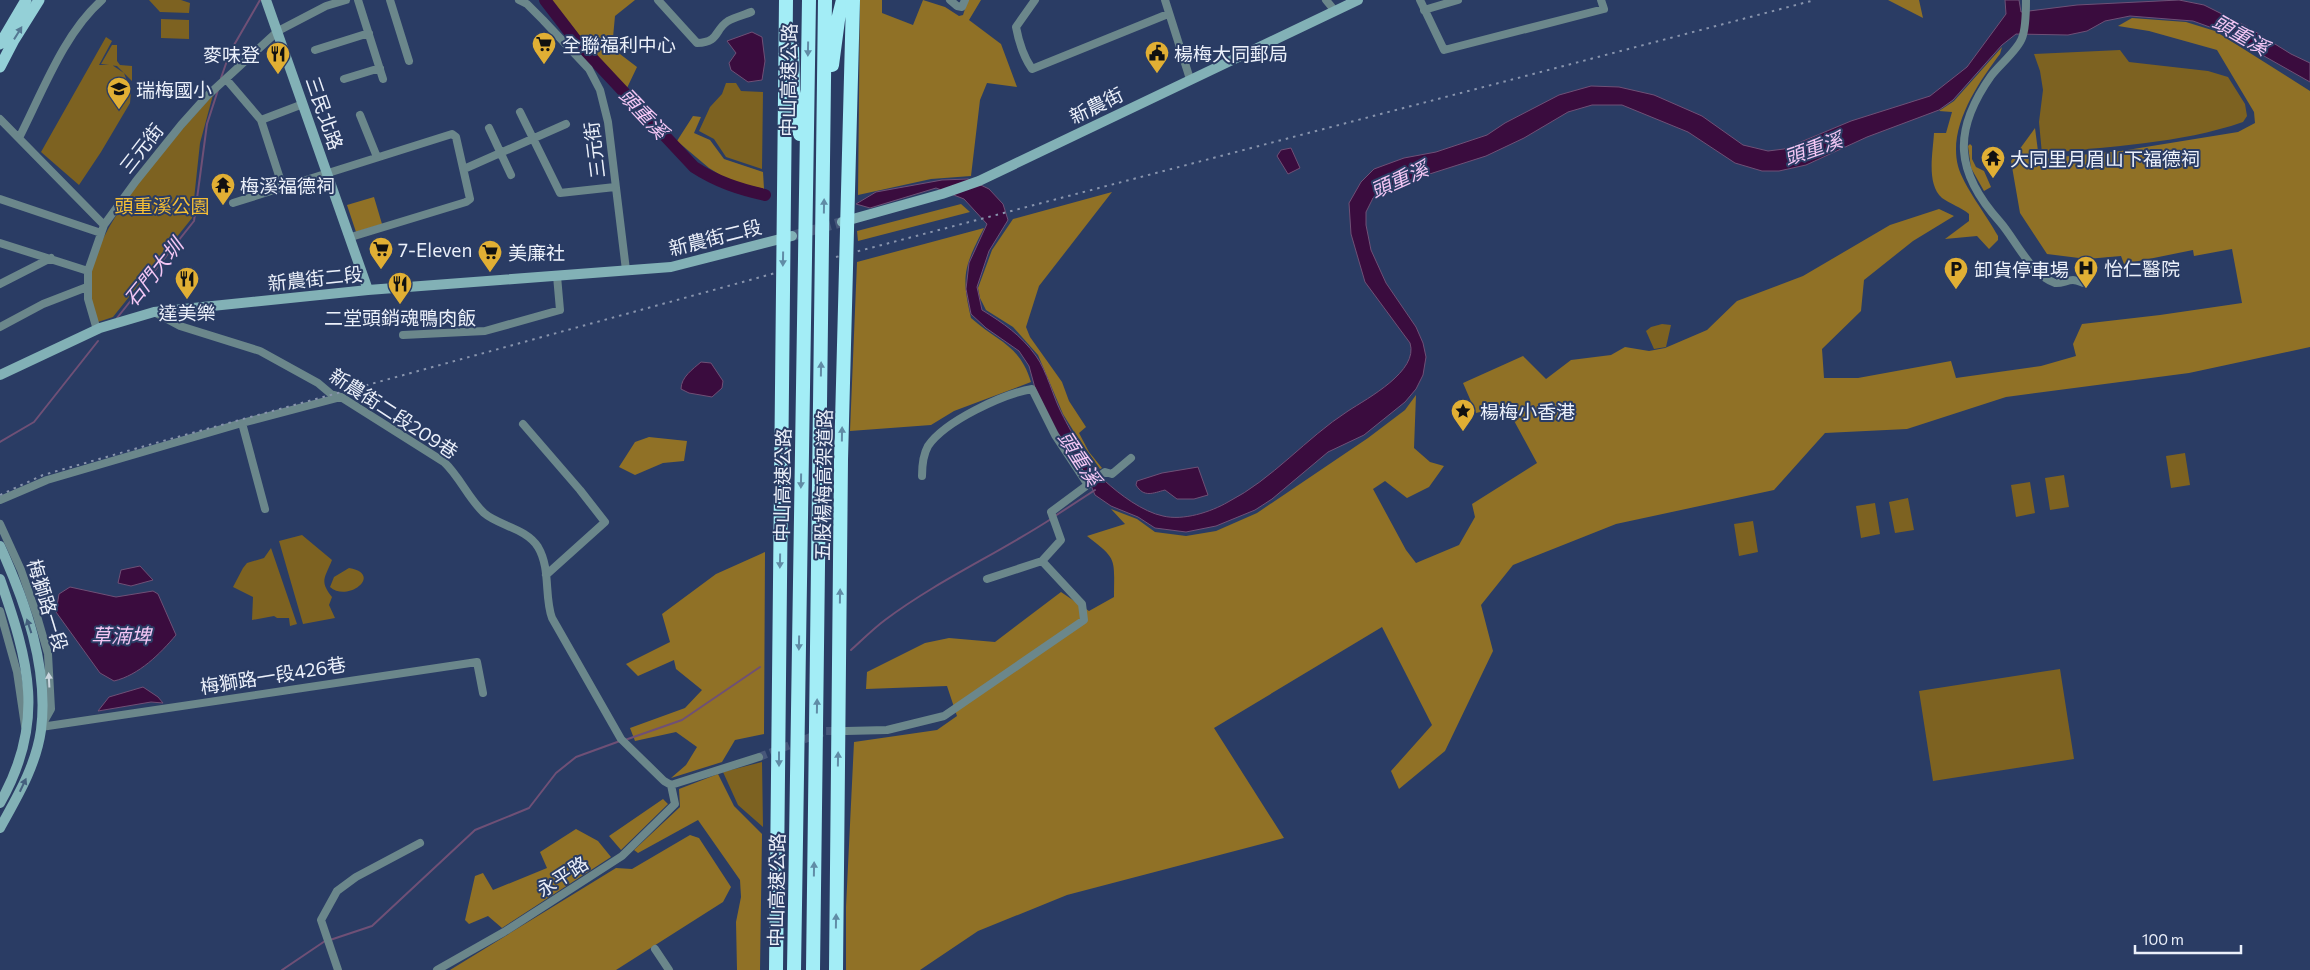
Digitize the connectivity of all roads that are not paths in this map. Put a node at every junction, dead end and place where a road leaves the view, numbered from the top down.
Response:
1 (26, 0) edge
2 (39, 0) edge
3 (102, 0) edge
4 (346, 0) edge
5 (358, 0) edge
6 (390, 0) edge
7 (519, 0) edge
8 (658, 0) edge
9 (787, 0) edge
10 (808, 0) edge
11 (825, 0) edge
12 (843, 0) edge
13 (853, 0) edge
14 (950, 0) edge
15 (965, 0) edge
16 (1034, 0) edge
17 (1165, 0) edge
18 (1326, 0) edge
19 (1358, 0) edge
20 (1420, 0) edge
21 (1458, 0) edge
22 (1601, 0) edge
23 (2026, 1) edge
24 (267, 2) edge
25 (1424, 10) junction
26 (1335, 11) junction
27 (751, 12) dead end
28 (1168, 14) junction
29 (3, 30) edge
30 (278, 31) junction
31 (369, 33) junction
32 (0, 44) edge
33 (315, 50) dead end
34 (409, 61) dead end
35 (0, 67) edge
36 (380, 68) junction
37 (344, 79) dead end
38 (383, 79) dead end
39 (224, 80) junction
40 (1190, 80) junction
41 (303, 104) junction
42 (520, 112) dead end
43 (360, 115) dead end
44 (0, 119) edge
45 (261, 120) junction
46 (566, 124) dead end
47 (489, 128) dead end
48 (825, 128) junction
49 (19, 138) junction
50 (534, 140) junction
51 (502, 154) junction
52 (376, 158) junction
53 (464, 169) junction
54 (806, 169) junction
55 (328, 173) junction
56 (511, 175) dead end
57 (615, 187) junction
58 (283, 188) junction
59 (0, 199) edge
60 (233, 203) dead end
61 (842, 222) tunnel mouth
62 (104, 225) junction
63 (101, 234) junction
64 (792, 236) tunnel mouth
65 (350, 237) junction
66 (0, 243) edge
67 (51, 258) junction
68 (626, 270) junction
69 (88, 271) junction
70 (556, 276) junction
71 (2084, 283) dead end
72 (0, 284) edge
73 (87, 287) junction
74 (368, 290) junction
75 (154, 312) junction
76 (0, 327) edge
77 (97, 330) junction
78 (403, 336) dead end
79 (0, 375) edge
80 (341, 397) junction
81 (242, 423) junction
82 (523, 424) dead end
83 (1131, 458) dead end
84 (922, 476) dead end
85 (1090, 484) junction
86 (0, 500) edge
87 (265, 510) dead end
88 (0, 524) edge
89 (0, 546) edge
90 (1042, 561) junction
91 (546, 575) junction
92 (987, 579) dead end
93 (0, 580) edge
94 (0, 611) edge
95 (0, 633) edge
96 (11, 645) junction
97 (483, 693) dead end
98 (41, 727) junction
99 (846, 731) tunnel mouth
100 (26, 732) junction
101 (760, 757) tunnel mouth
102 (670, 785) junction
103 (0, 804) edge
104 (0, 828) edge
105 (420, 843) dead end
106 (655, 949) dead end
107 (338, 970) edge
108 (437, 970) edge
109 (669, 970) edge
110 (776, 970) edge
111 (794, 970) edge
112 (813, 970) edge
113 (836, 970) edge

1 - 29 main road
35 -> 2 main road
3 - 49 street
4 - 30 street, 三元街
5 - 31 street
6 - 34 street
7 - 57 street, 三元街
8 - 27 street
9 - 54 highway
9 -> 110 highway, bridge
10 -> 54 highway, 中山高速公路
11 - 48 highway, 中山高速公路
12 - 48 highway
113 -> 13 highway, 五股楊梅高架道路, bridge
14 - 15 street
16 - 28 street
17 - 28 street
18 - 26 street
19 - 26 street, 新農街
20 - 25 street
21 - 25 street
22 - 25 street
23 - 71 street
24 - 30 street, 三民北路
26 - 40 street, 新農街
28 - 40 street
29 - 32 main road
30 - 39 street, 三元街
30 - 41 street, 三民北路
31 - 33 street
31 - 36 street
36 - 37 street
36 - 38 street
39 - 45 street
39 - 62 street, 三元街
40 - 61 street, 新農街
41 - 45 street
41 - 55 street, 三民北路
42 - 50 street
43 - 52 street
44 - 49 street
45 - 58 street
46 - 50 street
47 - 51 street
112 -> 48 highway, 中山高速公路
49 - 62 street
50 - 51 street
50 - 57 street
51 - 53 street
51 - 56 street
52 - 53 street
52 - 55 street
53 - 65 street
54 -> 111 highway, 中山高速公路
55 - 58 street
55 - 65 street, 三民北路
57 - 68 street, 三元街
58 - 60 street
59 - 63 street
62 - 63 street, 三元街
63 - 69 street, 三元街
64 - 68 street, 新農街二段
65 - 74 street, 三民北路
66 - 67 street
67 - 69 street
67 - 72 street
68 - 70 street, 新農街二段
69 - 73 street, 三元街
70 - 74 street, 新農街二段
70 - 78 street
73 - 76 street
73 - 77 street, 三元街
74 - 75 street, 新農街二段
75 - 77 street, 新農街二段
75 - 80 street, 新農街二段209巷
77 - 79 street, 新農街二段
80 - 81 street
80 - 91 street, 新農街二段209巷
81 - 86 street
81 - 87 street
82 - 91 street
83 - 85 street
84 - 85 street
85 - 90 street
98 -> 88 street, 梅獅路一段
98 -> 89 street, 梅獅路一段
90 - 92 street
90 - 99 street
91 - 102 street, 新農街二段209巷
93 - 100 street, 梅獅路一段
94 - 96 street, 梅獅路一段
95 - 96 street
96 - 100 street, 梅獅路一段
97 - 98 street, 梅獅路一段426巷
104 -> 98 street, 梅獅路一段
100 - 103 street, 梅獅路一段
101 - 102 street
102 - 108 street, 永平路
105 - 107 street
106 - 109 street

